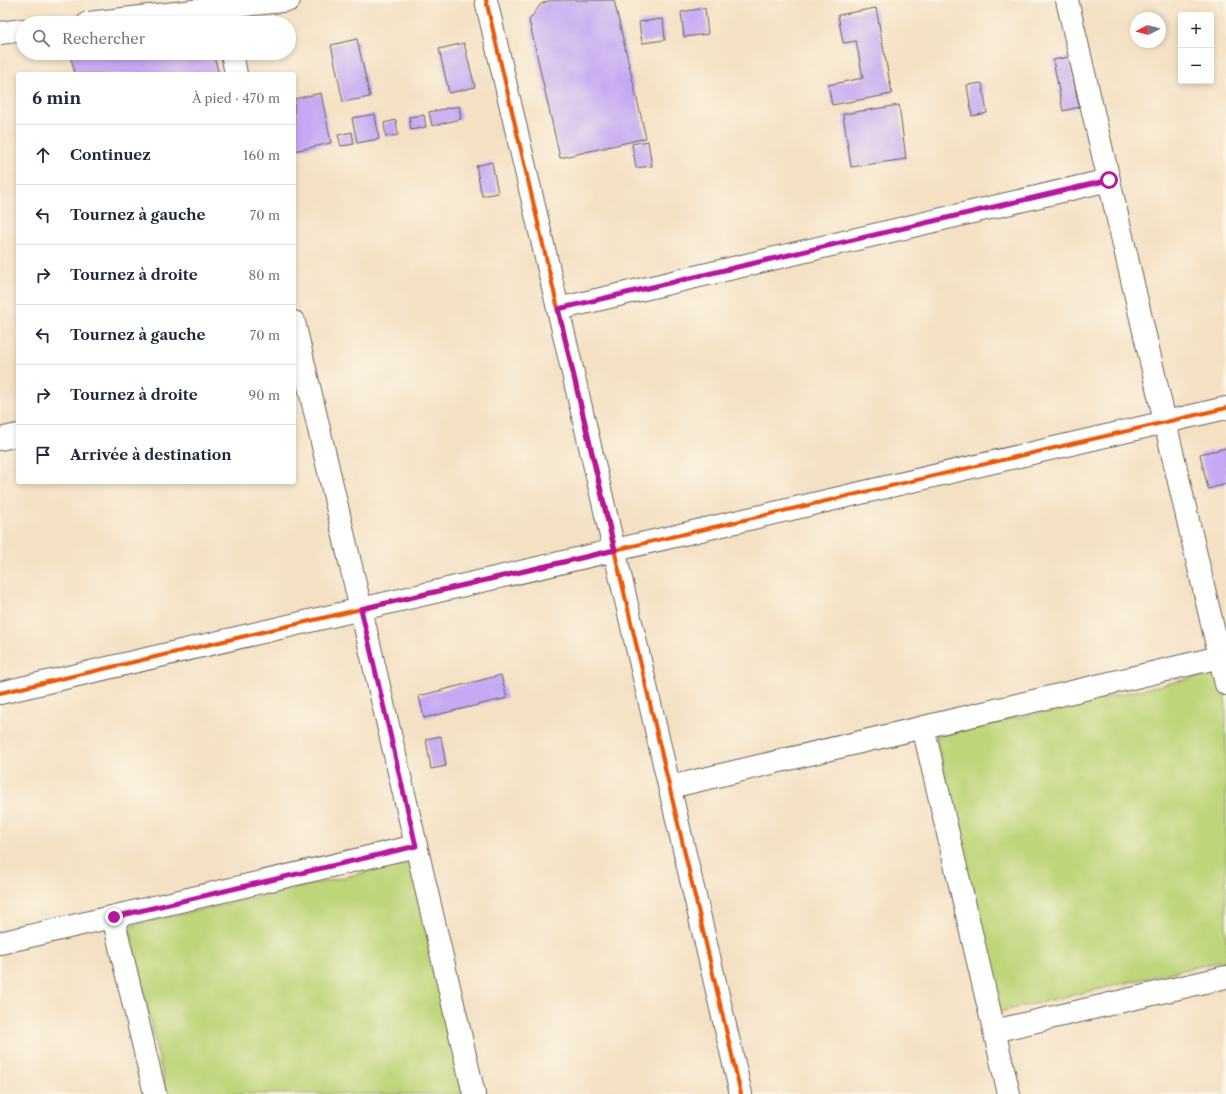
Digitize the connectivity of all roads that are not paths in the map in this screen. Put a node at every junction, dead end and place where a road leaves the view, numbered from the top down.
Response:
1 (290, 0) edge
2 (486, 0) edge
3 (1067, 0) edge
4 (223, 15) edge
5 (206, 16) edge
6 (16, 31) edge
7 (0, 33) edge
8 (233, 60) edge
9 (236, 72) edge
10 (1109, 180) junction
11 (558, 309) junction
12 (296, 341) edge
13 (299, 369) edge
14 (1226, 408) edge
15 (1165, 422) junction
16 (16, 435) edge
17 (0, 439) edge
18 (615, 550) junction
19 (361, 609) junction
20 (1220, 657) junction
21 (1226, 684) edge
22 (0, 693) edge
23 (923, 727) junction
24 (670, 787) junction
25 (416, 846) junction
26 (114, 917) junction
27 (0, 943) edge
28 (1226, 977) edge
29 (994, 1031) junction
30 (155, 1094) edge
31 (474, 1094) edge
32 (741, 1094) edge
33 (1009, 1094) edge

1 - 4 street
2 - 11 street
3 - 10 street
4 - 5 street
6 - 7 street
8 - 9 street
10 - 11 street
10 - 15 street
11 - 18 street
12 - 13 street
13 - 19 street
14 - 15 street
15 - 18 street
15 - 20 street
16 - 17 street
18 - 19 street
18 - 24 street
19 - 22 street
19 - 25 street
20 - 21 street
20 - 23 street
23 - 24 street
23 - 29 street
24 - 32 street
25 - 26 street
25 - 31 street
26 - 27 street
26 - 30 street
28 - 29 street
29 - 33 street

